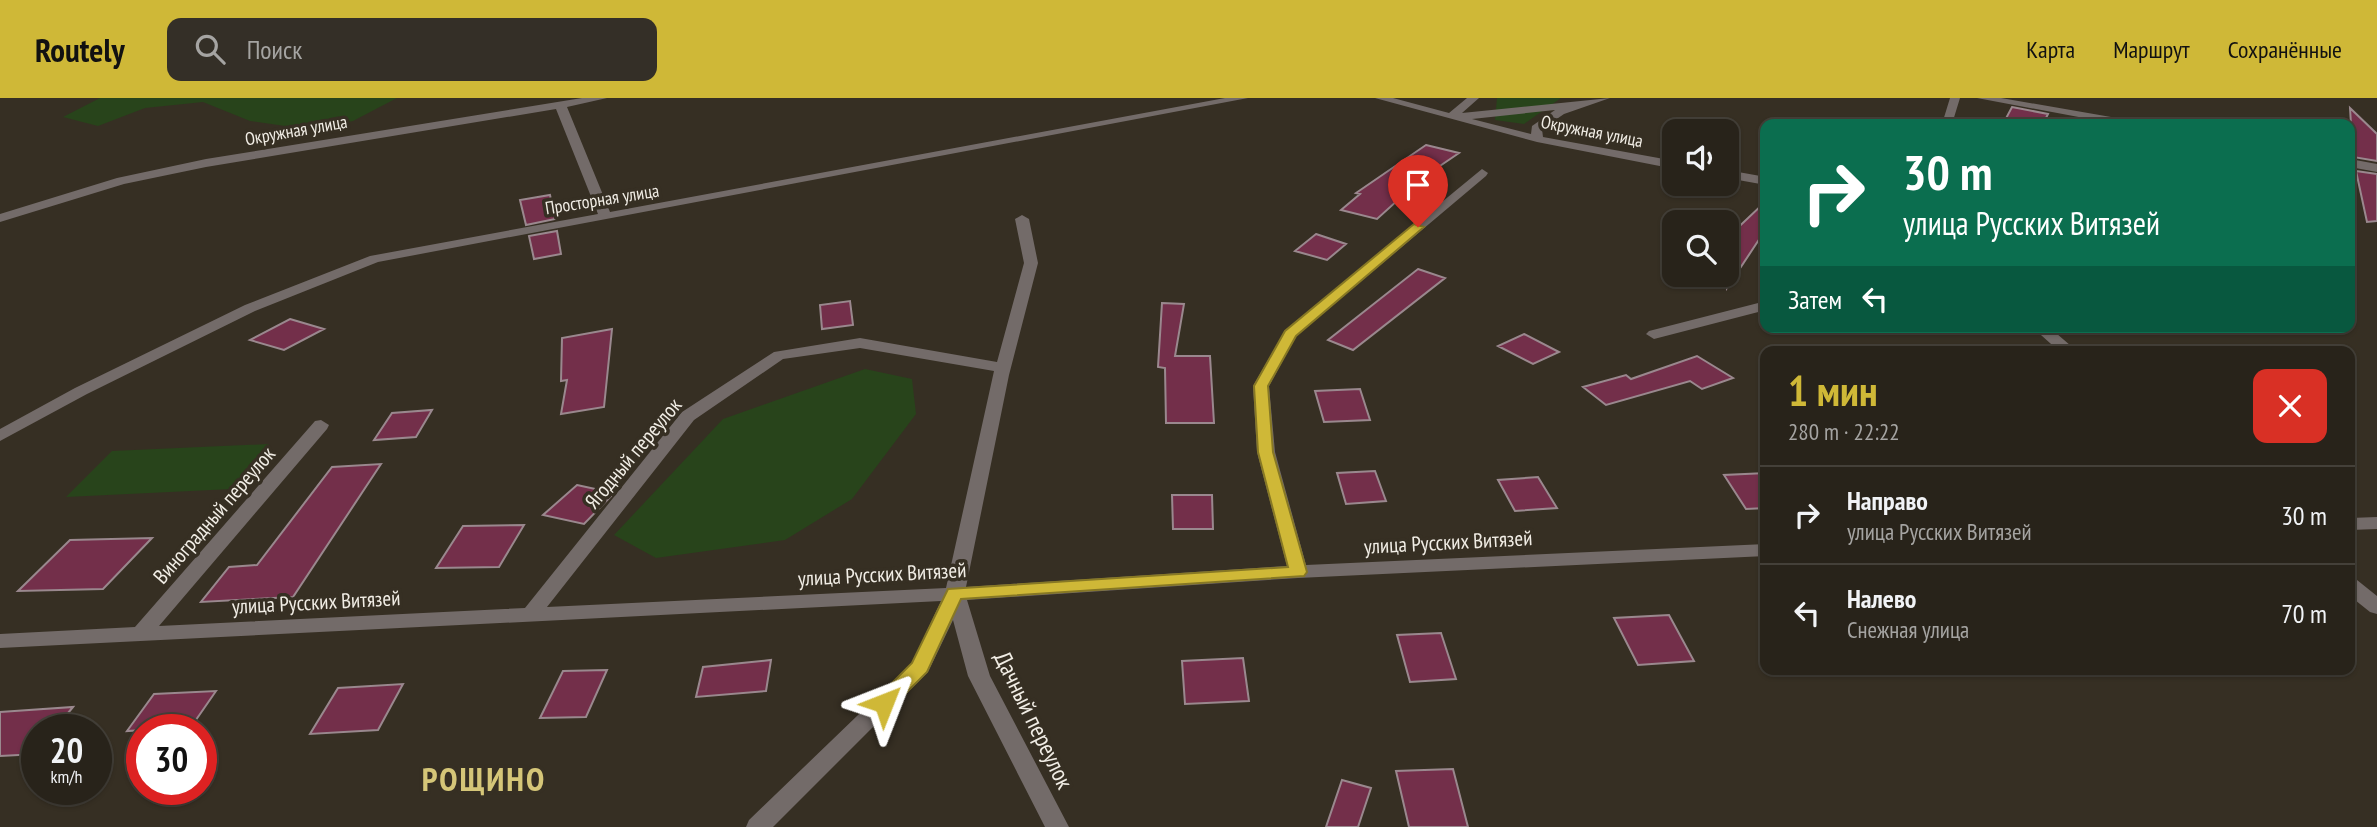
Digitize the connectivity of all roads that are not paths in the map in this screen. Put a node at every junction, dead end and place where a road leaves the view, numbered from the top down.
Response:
1 (602, 98) edge
2 (1243, 98) edge
3 (1380, 98) edge
4 (1474, 98) edge
5 (1605, 98) edge
6 (1955, 98) edge
7 (1982, 98) edge
8 (540, 103) edge
9 (559, 104) junction
10 (1577, 105) junction
11 (1450, 117) junction
12 (1949, 119) edge
13 (2105, 119) edge
14 (1537, 139) junction
15 (1662, 163) edge
16 (2355, 164) edge
17 (2377, 168) edge
18 (1482, 173) dead end
19 (1739, 176) edge
20 (1760, 180) edge
21 (605, 216) junction
22 (0, 218) edge
23 (1022, 219) dead end
24 (1760, 307) edge
25 (2046, 333) edge
26 (1654, 334) dead end
27 (2063, 346) edge
28 (1003, 368) junction
29 (321, 425) dead end
30 (0, 436) edge
31 (2377, 523) edge
32 (2355, 524) edge
33 (1760, 550) edge
34 (1298, 572) junction
35 (2355, 589) edge
36 (955, 594) junction
37 (2377, 607) edge
38 (531, 614) junction
39 (141, 634) junction
40 (0, 641) edge
41 (758, 827) edge
42 (1057, 827) edge

1 - 9 street, Окружная улица
2 - 21 street, Просторная улица
3 - 11 street, Окружная улица
4 - 11 street
5 - 10 street
6 - 12 street
7 - 13 street
8 - 9 street, Окружная улица
8 - 22 street, Окружная улица
9 - 21 street
10 - 11 street
10 - 14 street
11 - 14 street, Окружная улица
14 - 15 street, Окружная улица
16 - 17 street
18 - 34 street
19 - 20 street
21 - 30 street, Просторная улица
23 - 28 street
24 - 26 street
25 - 27 street
28 - 36 street
28 - 38 street, Ягодный переулок
29 - 39 street, Виноградный переулок
31 - 32 street
33 - 34 street, улица Русских Витязей
34 - 36 street, улица Русских Витязей
35 - 37 street
36 - 38 street, улица Русских Витязей
36 - 41 street
36 - 42 street, Дачный переулок
38 - 39 street, улица Русских Витязей
39 - 40 street, улица Русских Витязей

